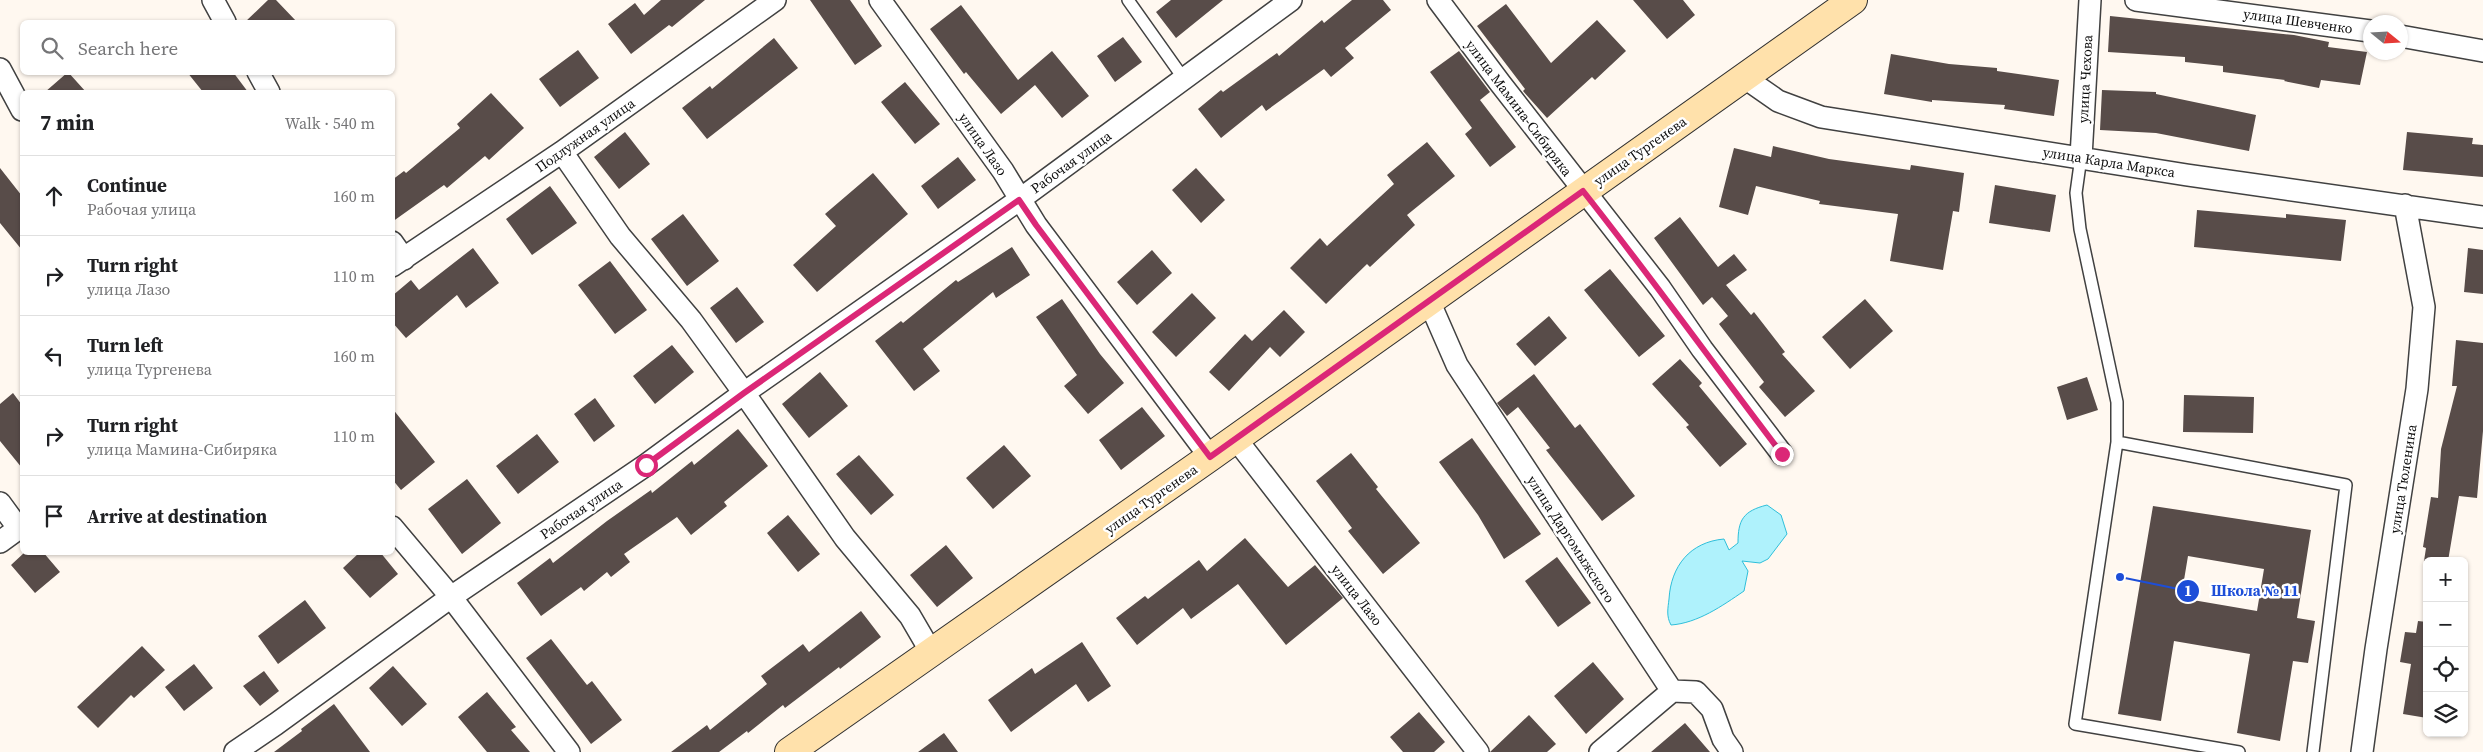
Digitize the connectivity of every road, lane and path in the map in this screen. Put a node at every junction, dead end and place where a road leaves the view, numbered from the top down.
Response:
1 (213, 0) edge
2 (775, 0) edge
3 (880, 0) edge
4 (1128, 0) edge
5 (1291, 0) edge
6 (1438, 0) edge
7 (1853, 0) edge
8 (2090, 0) edge
9 (2136, 0) edge
10 (224, 20) edge
11 (2363, 30) edge
12 (2408, 37) edge
13 (2483, 51) edge
14 (0, 69) edge
15 (260, 75) edge
16 (1745, 78) junction
17 (1184, 79) junction
18 (269, 90) edge
19 (20, 106) edge
20 (562, 152) junction
21 (2081, 157) junction
22 (1583, 191) junction
23 (1019, 200) junction
24 (2405, 205) junction
25 (2483, 217) edge
26 (396, 256) edge
27 (1429, 301) junction
28 (744, 393) junction
29 (1236, 439) junction
30 (2117, 442) junction
31 (1782, 454) dead end
32 (1210, 457) junction
33 (0, 503) edge
34 (20, 527) edge
35 (20, 529) edge
36 (395, 531) edge
37 (0, 542) edge
38 (451, 597) junction
39 (931, 652) junction
40 (1672, 691) junction
41 (235, 752) edge
42 (569, 752) edge
43 (790, 752) edge
44 (1478, 752) edge
45 (1600, 752) edge
46 (1732, 752) edge
47 (2239, 752) edge
48 (2313, 752) edge
49 (2362, 752) edge

1 - 10 street
2 - 20 street, Подлужная улица
3 - 23 street, улица Лазо
4 - 17 lane
5 - 17 street, Рабочая улица
6 - 22 street, улица Мамина-Сибиряка
7 - 16 street, улица Тургенева
8 - 21 street, улица Чехова
9 - 11 street, улица Шевченко
12 - 13 street
14 - 19 street
15 - 18 street
16 - 21 street, улица Карла Маркса
16 - 22 street, улица Тургенева
17 - 23 street, Рабочая улица
20 - 26 street, Подлужная улица
20 - 28 street
21 - 24 street, улица Карла Маркса
21 - 30 lane
22 - 27 street, улица Тургенева
22 - 31 street, улица Мамина-Сибиряка
23 - 28 street, Рабочая улица
23 - 32 street, улица Лазо
24 - 25 street, улица Карла Маркса
24 - 49 street, улица Тюленина
27 - 29 street, улица Тургенева
27 - 40 street, улица Даргомыжского
28 - 38 street, Рабочая улица
28 - 39 street
29 - 32 street, улица Тургенева
29 - 44 street, улица Лазо
30 - 47 lane
30 - 48 lane
32 - 39 street, улица Тургенева
33 - 34 street
35 - 37 street
36 - 38 street
38 - 41 street, Рабочая улица
38 - 42 street
39 - 43 street, улица Тургенева
40 - 45 street
40 - 46 street

